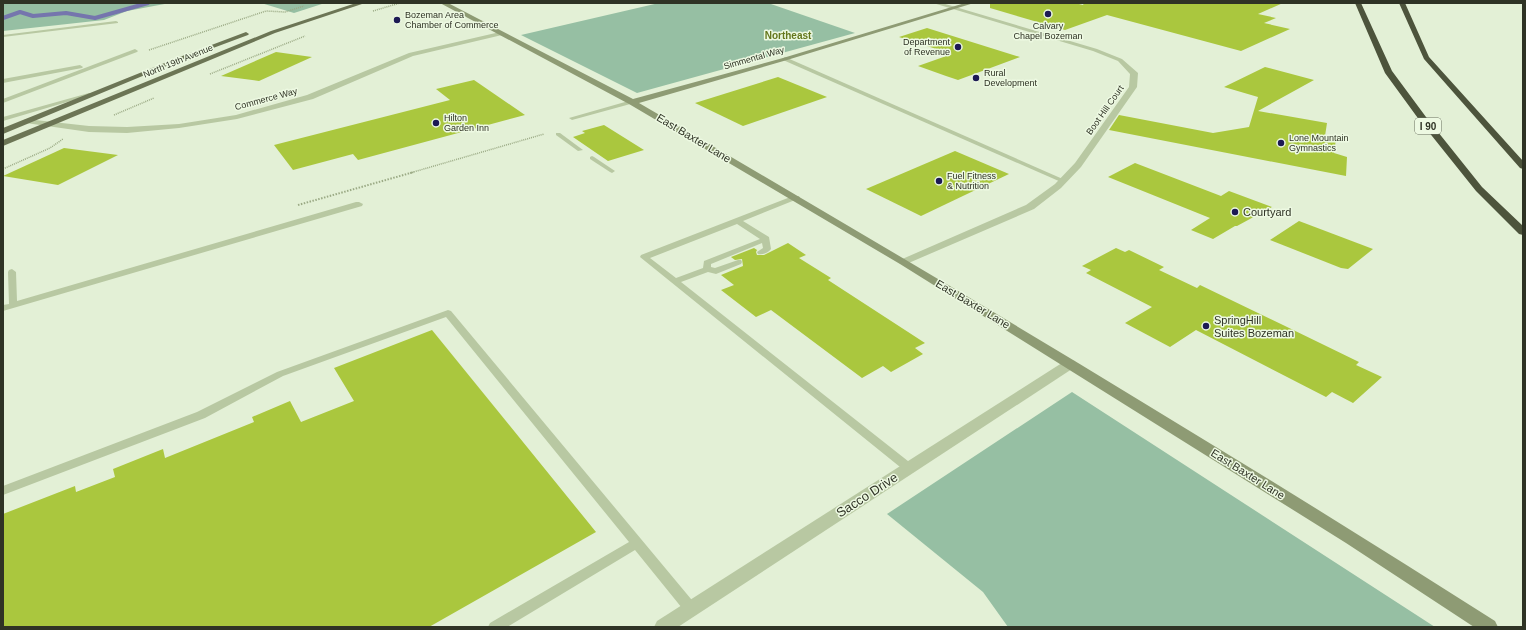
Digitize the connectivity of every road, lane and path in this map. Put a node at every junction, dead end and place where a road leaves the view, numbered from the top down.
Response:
1 (340, 3) edge
2 (362, 3) edge
3 (400, 3) edge
4 (443, 3) edge
5 (936, 3) edge
6 (971, 3) edge
7 (1358, 3) edge
8 (1402, 3) edge
9 (308, 5) dead end
10 (953, 8) junction
11 (369, 12) dead end
12 (116, 22) dead end
13 (500, 34) junction
14 (307, 35) dead end
15 (3, 36) edge
16 (134, 51) dead end
17 (144, 52) dead end
18 (785, 59) junction
19 (102, 63) junction
20 (205, 76) dead end
21 (3, 82) edge
22 (97, 92) junction
23 (154, 97) dead end
24 (3, 101) edge
25 (632, 102) junction
26 (111, 116) dead end
27 (572, 118) dead end
28 (3, 119) edge
29 (26, 121) junction
30 (48, 124) junction
31 (79, 128) junction
32 (3, 131) edge
33 (547, 133) dead end
34 (558, 134) dead end
35 (3, 143) edge
36 (580, 150) dead end
37 (592, 158) dead end
38 (1523, 166) edge
39 (3, 169) edge
40 (612, 171) dead end
41 (1063, 181) junction
42 (796, 198) junction
43 (359, 204) dead end
44 (295, 206) dead end
45 (738, 221) junction
46 (1523, 232) edge
47 (766, 239) junction
48 (761, 252) dead end
49 (738, 262) dead end
50 (904, 262) junction
51 (707, 269) junction
52 (12, 272) dead end
53 (675, 282) junction
54 (13, 306) junction
55 (3, 308) edge
56 (1070, 364) junction
57 (909, 468) junction
58 (3, 490) edge
59 (637, 543) junction
60 (691, 609) junction
61 (495, 627) edge
62 (663, 627) edge
63 (1489, 627) edge

1 - 22 main road, North 19th Avenue
2 - 30 main road, North 19th Avenue
3 - 11 path
4 - 13 main road, East Baxter Lane
5 - 10 street, Boot Hill Court
6 - 10 main road, Simmental Way
7 - 46 highway, I 90
8 - 38 highway
9 - 17 path
10 - 18 main road, Simmental Way
10 - 41 street, Boot Hill Court
12 - 15 lane
13 - 25 main road, East Baxter Lane
13 - 31 street, Commerce Way
14 - 20 path
16 - 19 lane
18 - 25 main road, Simmental Way
18 - 41 lane
19 - 21 lane
19 - 24 lane
22 - 28 lane
22 - 29 main road, North 19th Avenue
23 - 26 path
25 - 27 lane
25 - 42 main road, East Baxter Lane
29 - 30 street, Commerce Way
29 - 32 main road, North 19th Avenue
30 - 31 street, Commerce Way
30 - 35 main road, North 19th Avenue
31 - 39 path
33 - 44 path
34 - 36 lane
37 - 40 lane
41 - 50 street, Boot Hill Court
42 - 45 lane
42 - 50 main road, East Baxter Lane
43 - 54 lane
45 - 47 lane
45 - 53 lane
47 - 48 lane
47 - 51 lane
49 - 51 lane
50 - 56 main road, East Baxter Lane
51 - 53 lane
52 - 54 lane
53 - 57 lane
54 - 55 lane
56 - 57 street, Sacco Drive
56 - 63 main road, East Baxter Lane
57 - 60 street, Sacco Drive
58 - 59 lane
59 - 60 lane
59 - 61 lane
60 - 62 street, Sacco Drive

